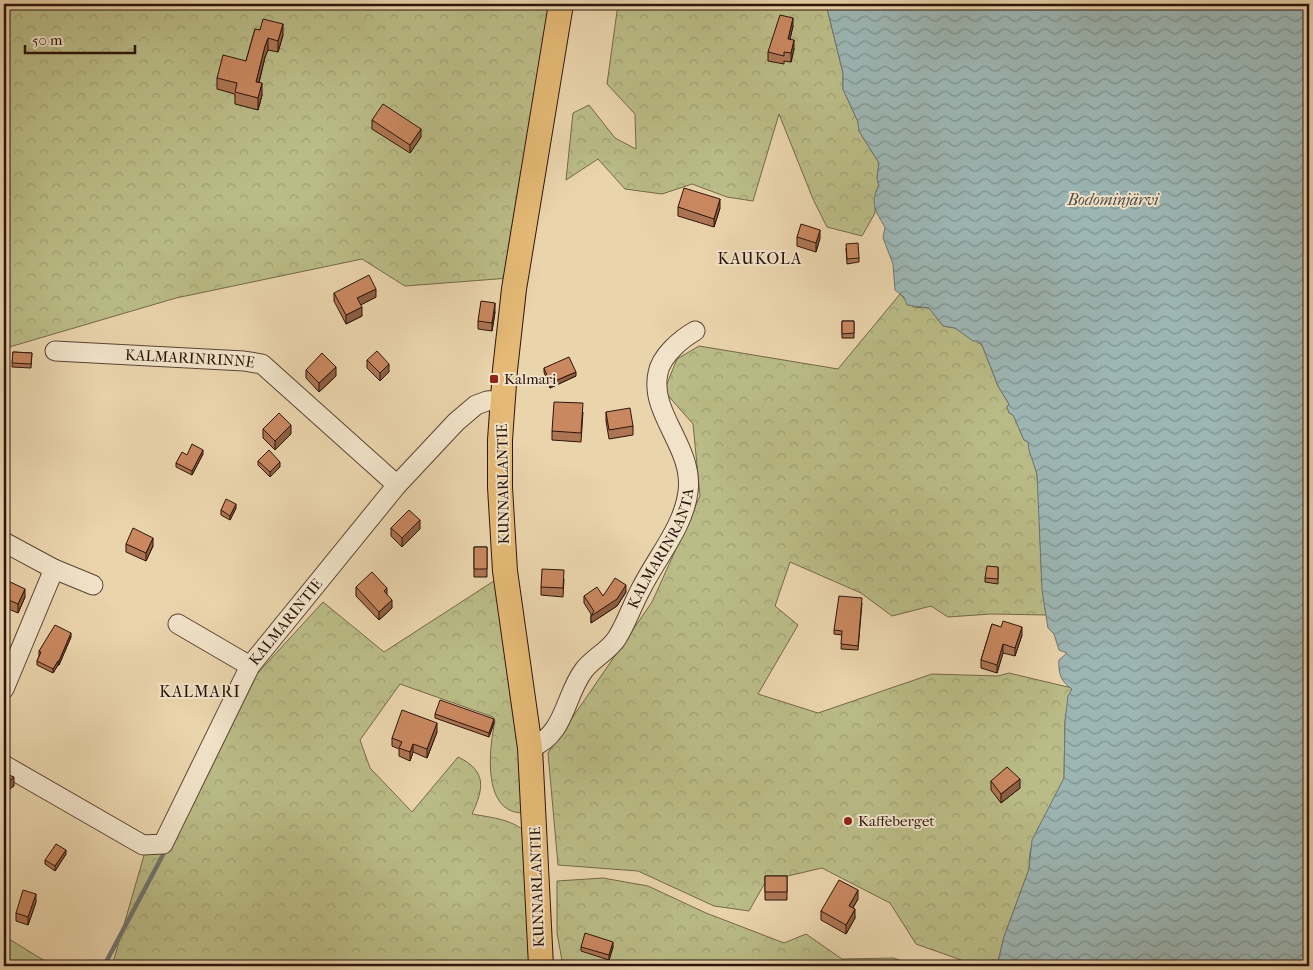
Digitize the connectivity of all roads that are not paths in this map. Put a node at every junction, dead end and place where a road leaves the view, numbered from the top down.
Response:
1 (561, 4) edge
2 (695, 332) dead end
3 (55, 351) dead end
4 (502, 400) junction
5 (397, 485) junction
6 (4, 542) edge
7 (54, 569) junction
8 (93, 585) dead end
9 (178, 624) dead end
10 (250, 666) junction
11 (4, 689) edge
12 (530, 748) junction
13 (4, 765) edge
14 (541, 966) edge

1 - 4 main road, KUNNARLANTIE
2 - 12 street, KALMARINRANTA
3 - 5 street, KALMARINRINNE
4 - 5 street, KALMARINTIE
4 - 12 main road, KUNNARLANTIE
5 - 10 street, KALMARINTIE
6 - 7 street
7 - 8 street
7 - 11 street
9 - 10 street
10 - 13 street, KALMARINTIE
12 - 14 main road, KUNNARLANTIE

